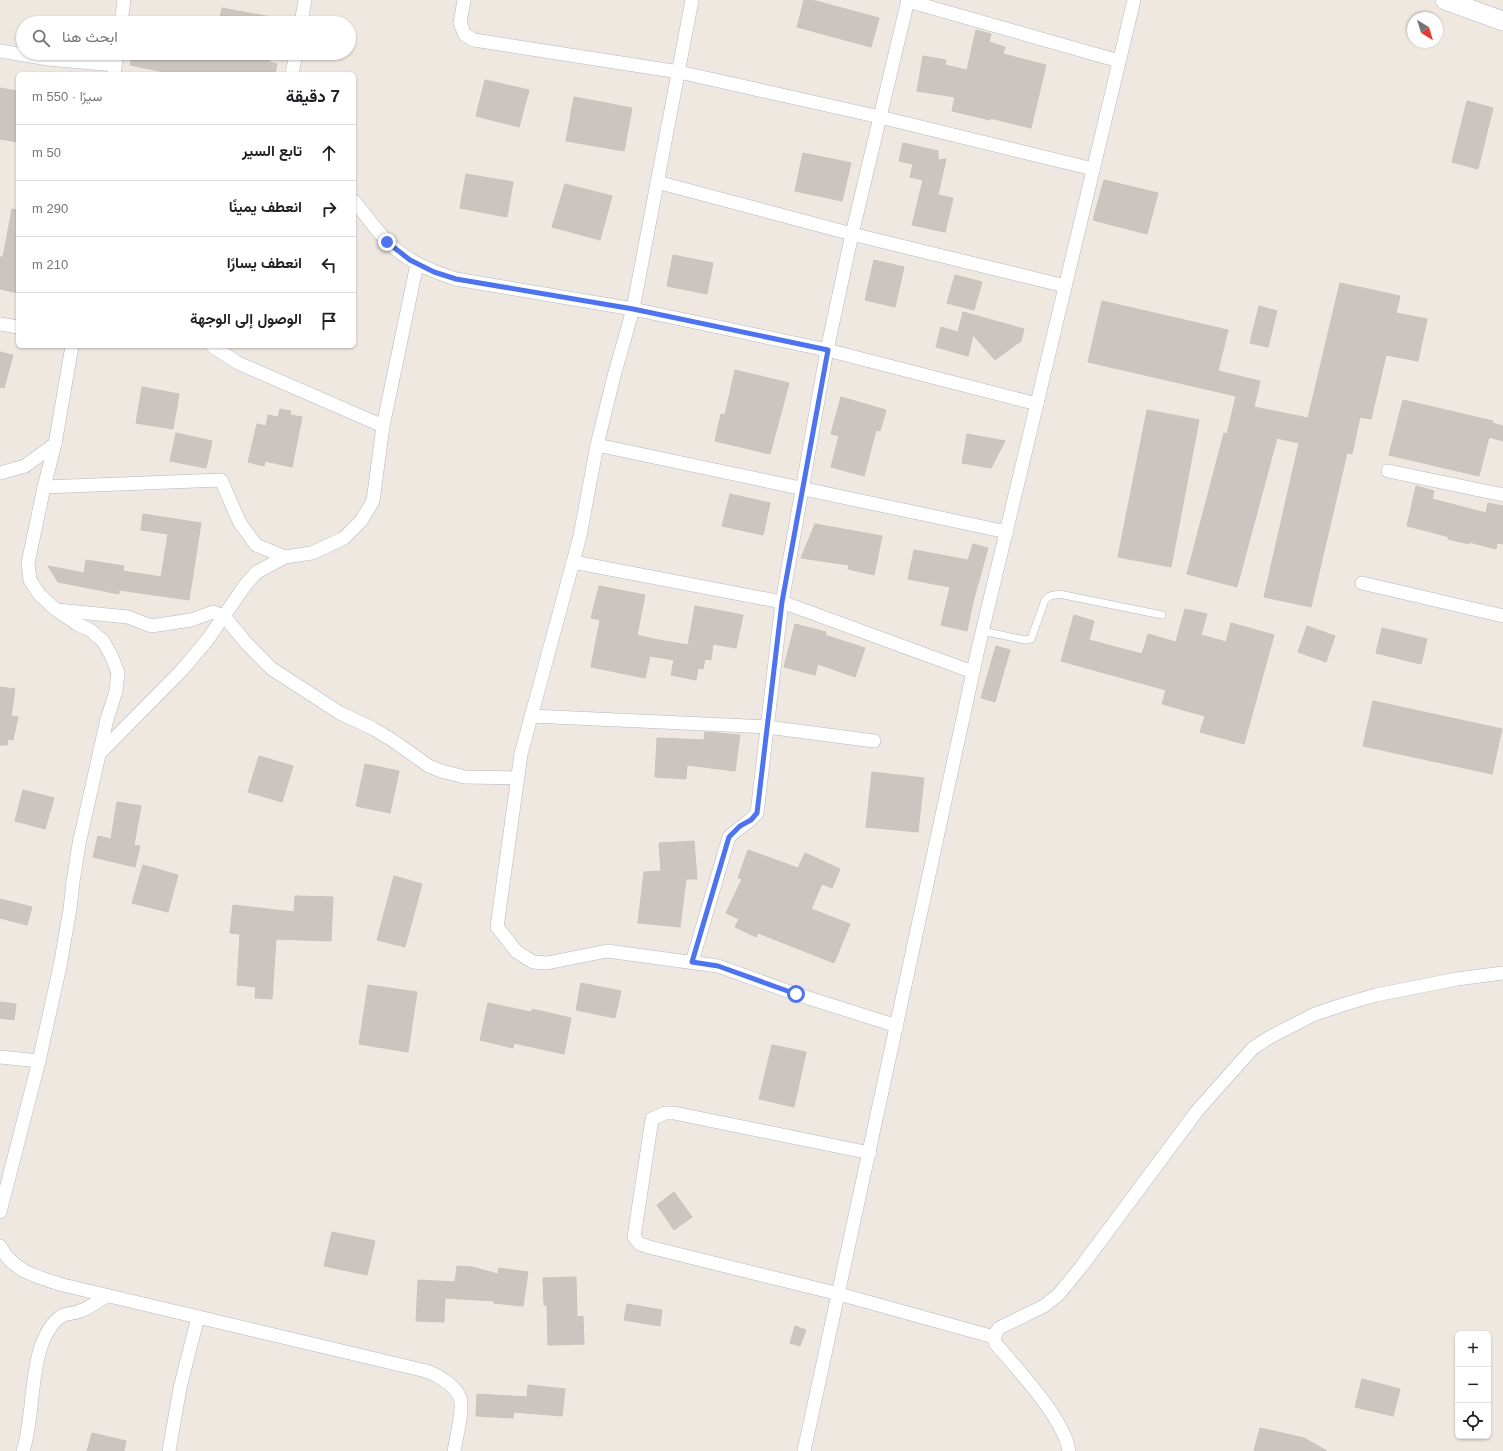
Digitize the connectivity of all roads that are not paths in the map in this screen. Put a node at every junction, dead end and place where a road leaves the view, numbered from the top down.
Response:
1 (124, 0) edge
2 (305, 0) edge
3 (464, 0) edge
4 (692, 0) edge
5 (908, 0) edge
6 (1134, 0) edge
7 (1445, 0) edge
8 (121, 16) edge
9 (302, 16) edge
10 (1503, 21) edge
11 (0, 51) edge
12 (16, 54) edge
13 (61, 60) edge
14 (295, 60) edge
15 (1120, 61) junction
16 (115, 64) edge
17 (292, 72) edge
18 (679, 72) junction
19 (880, 117) junction
20 (1093, 169) junction
21 (658, 182) junction
22 (356, 203) edge
23 (852, 234) junction
24 (417, 264) junction
25 (1065, 286) junction
26 (633, 309) junction
27 (0, 324) edge
28 (16, 327) edge
29 (72, 348) edge
30 (215, 348) edge
31 (828, 350) junction
32 (1037, 404) junction
33 (383, 426) junction
34 (55, 444) junction
35 (597, 445) junction
36 (1388, 471) dead end
37 (0, 473) edge
38 (44, 487) junction
39 (803, 488) junction
40 (1503, 495) edge
41 (1007, 532) junction
42 (285, 557) junction
43 (573, 562) junction
44 (1362, 583) dead end
45 (782, 602) junction
46 (55, 609) junction
47 (1162, 615) dead end
48 (224, 616) junction
49 (1503, 616) edge
50 (982, 631) junction
51 (973, 672) junction
52 (531, 716) junction
53 (767, 727) junction
54 (874, 741) dead end
55 (100, 753) junction
56 (517, 778) junction
57 (692, 962) junction
58 (1503, 973) edge
59 (897, 1026) junction
60 (0, 1057) edge
61 (39, 1061) junction
62 (870, 1152) junction
63 (0, 1212) edge
64 (0, 1246) edge
65 (839, 1294) junction
66 (107, 1296) junction
67 (198, 1317) junction
68 (994, 1337) junction
69 (23, 1451) edge
70 (169, 1451) edge
71 (454, 1451) edge
72 (804, 1451) edge
73 (1069, 1451) edge

1 - 8 street
2 - 9 street
3 - 18 street
4 - 18 street
5 - 15 street
5 - 19 street
6 - 15 street
7 - 10 street
11 - 12 street
13 - 16 street
14 - 17 street
15 - 20 street
18 - 19 street
18 - 21 street
19 - 20 street
19 - 23 street
20 - 25 street
21 - 23 street
21 - 26 street
22 - 24 street
23 - 25 street
23 - 31 street
24 - 26 street
24 - 33 street
25 - 32 street
26 - 31 street
26 - 35 street
27 - 28 street
29 - 34 street
30 - 33 street
31 - 32 street
31 - 39 street
32 - 41 street
33 - 42 street
34 - 37 street
34 - 38 street
35 - 39 street
35 - 43 street
36 - 40 street
38 - 42 street
38 - 46 street
39 - 41 street
39 - 45 street
41 - 50 street
42 - 48 street
43 - 45 street
43 - 52 street
44 - 49 street
45 - 51 street
45 - 53 street
46 - 48 street
46 - 55 street
47 - 50 lane
48 - 55 street
48 - 56 street
50 - 51 street
51 - 59 street
52 - 53 street
52 - 56 street
53 - 54 street
53 - 57 street
55 - 61 street
56 - 57 street
57 - 59 street
58 - 68 street
59 - 62 street
60 - 61 street
61 - 63 street
62 - 65 street
62 - 65 street
64 - 66 street
65 - 68 street
65 - 72 street
66 - 67 street
66 - 69 street
67 - 70 street
67 - 71 street
68 - 73 street

